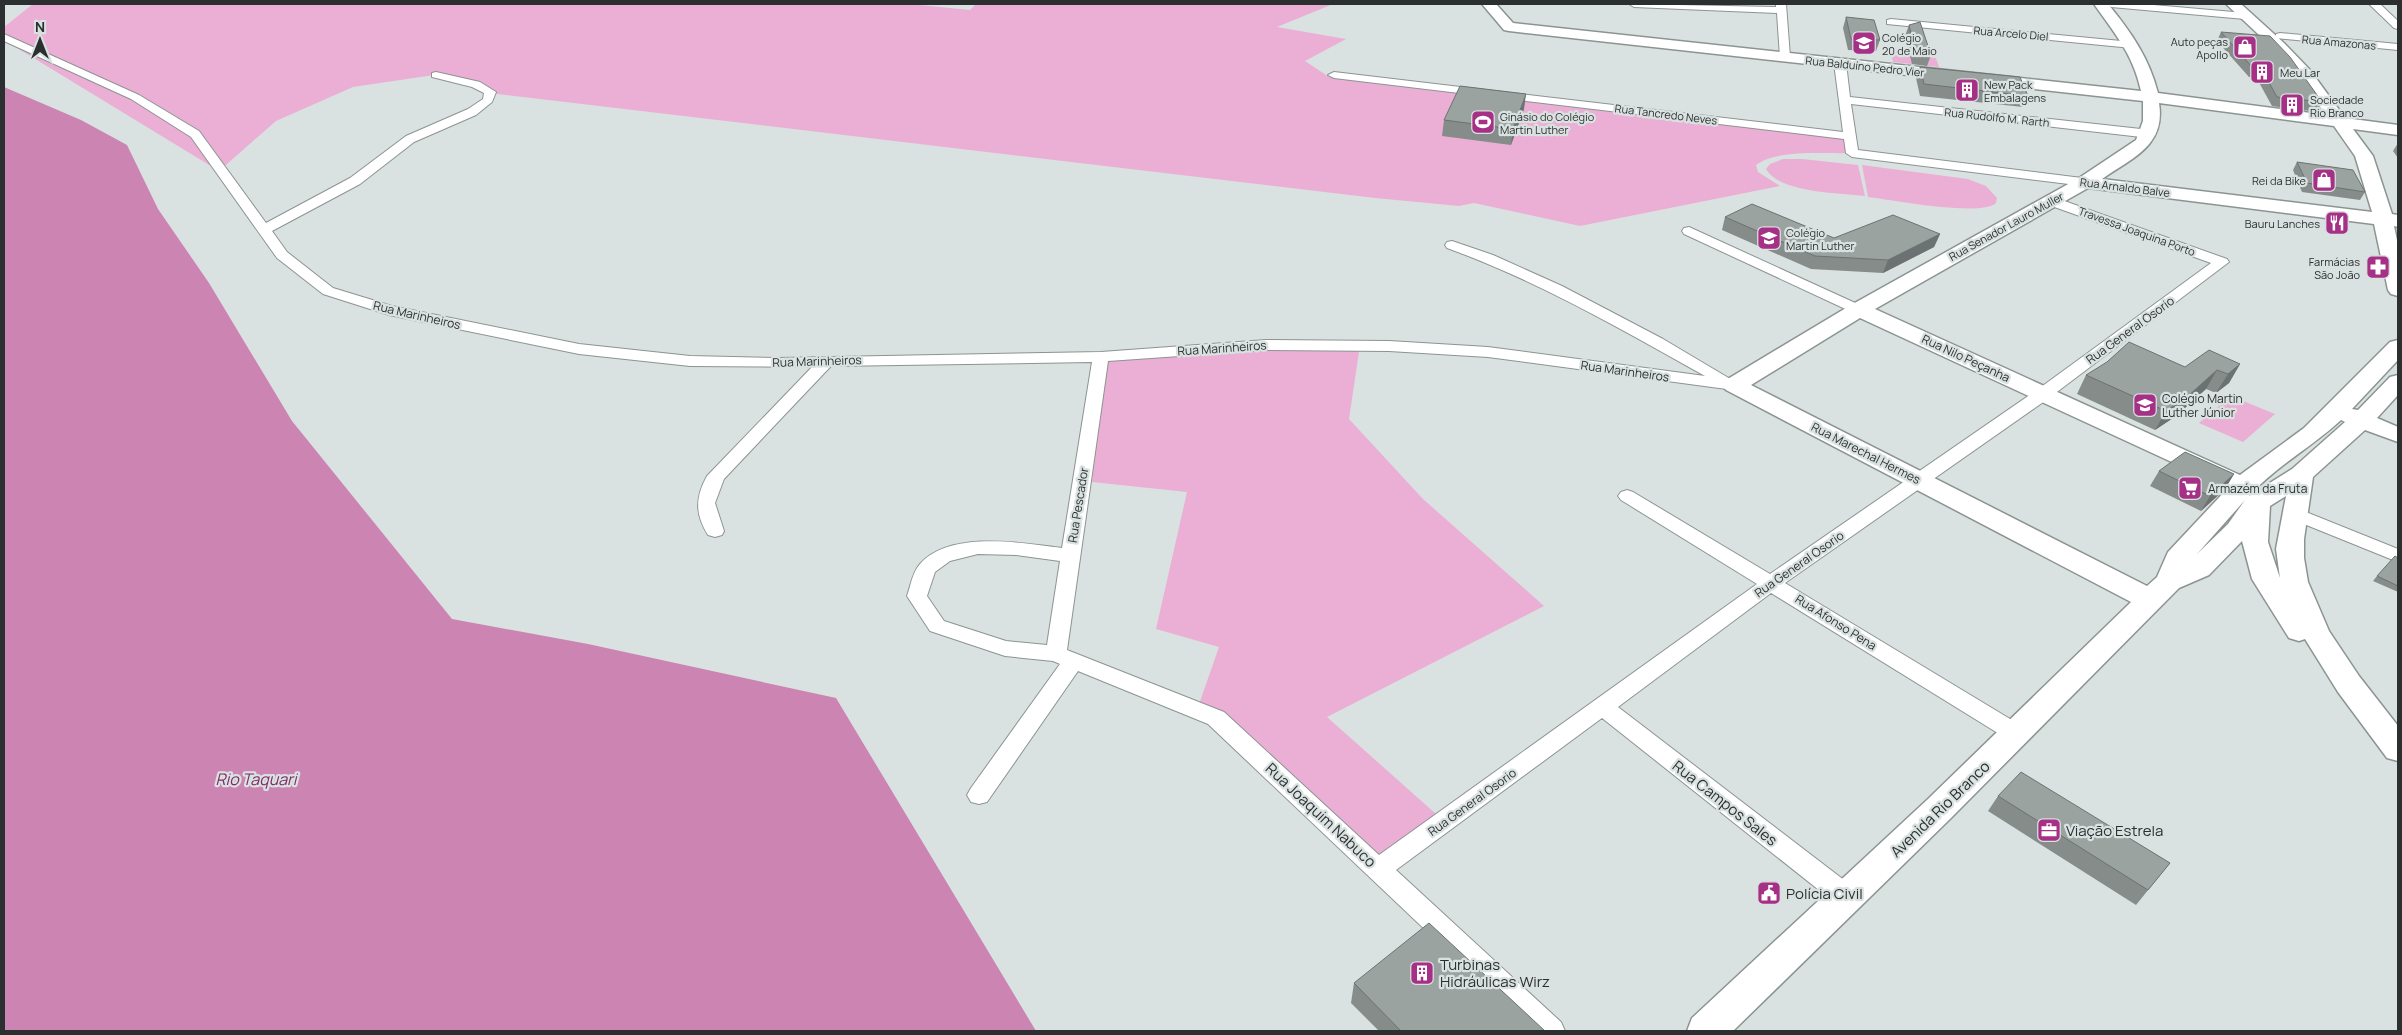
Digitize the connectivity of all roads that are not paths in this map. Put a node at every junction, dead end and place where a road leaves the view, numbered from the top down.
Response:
1 (1489, 4) edge
2 (1634, 4) edge
3 (2101, 4) edge
4 (2111, 4) edge
5 (2232, 4) edge
6 (2374, 4) edge
7 (1781, 7) edge
8 (2244, 10) edge
9 (1891, 22) dead end
10 (2398, 26) edge
11 (2280, 36) junction
12 (4, 37) edge
13 (2132, 45) junction
14 (2398, 47) edge
15 (1785, 57) junction
16 (1840, 63) junction
17 (436, 75) dead end
18 (1334, 75) dead end
19 (2152, 96) junction
20 (1844, 100) junction
21 (2347, 123) junction
22 (2398, 130) edge
23 (2150, 134) junction
24 (1848, 136) junction
25 (2085, 182) junction
26 (2052, 201) junction
27 (2393, 216) edge
28 (264, 230) junction
29 (1689, 231) dead end
30 (1452, 245) dead end
31 (2222, 262) joint
32 (2398, 290) edge
33 (1584, 302) joint
34 (1859, 310) junction
35 (2398, 347) edge
36 (1101, 357) junction
37 (827, 361) junction
38 (2398, 382) edge
39 (1734, 385) junction
40 (2043, 394) junction
41 (2337, 411) junction
42 (2361, 421) junction
43 (2398, 435) edge
44 (2301, 475) junction
45 (1918, 480) junction
46 (2251, 494) junction
47 (1627, 496) dead end
48 (2296, 514) junction
49 (715, 531) dead end
50 (1071, 556) junction
51 (2398, 556) edge
52 (1772, 583) junction
53 (2160, 591) junction
54 (1065, 658) junction
55 (2360, 698) junction
56 (1603, 708) junction
57 (2017, 734) junction
58 (2398, 750) edge
59 (978, 795) dead end
60 (1379, 870) junction
61 (1848, 898) junction
62 (1551, 1031) edge
63 (1706, 1031) edge

1 - 15 street, Rua Balduíno Pedro Vier
2 - 7 street
3 - 13 street
4 - 8 street
5 - 8 street
6 - 10 street
7 - 15 street
8 - 11 street
8 - 21 street
9 - 13 street, Rua Arcelo Diel
11 - 14 street, Rua Amazonas
11 - 21 street
12 - 28 street, Rua Marinheiros
13 - 19 street
15 - 16 street, Rua Balduíno Pedro Vier
16 - 19 street, Rua Balduíno Pedro Vier
16 - 20 street
17 - 28 street
18 - 24 street, Rua Tancredo Neves
19 - 21 street, Rua Balduíno Pedro Vier
19 - 23 street
20 - 23 street, Rua Rudolfo M. Rarth
20 - 24 street
21 - 22 street, Rua Balduíno Pedro Vier
21 - 27 street
23 - 25 street, Rua Senador Lauro Muller
24 - 25 street, Rua Arnaldo Balve
25 - 26 street, Rua Senador Lauro Muller
25 - 27 street, Rua Arnaldo Balve
26 - 31 street, Travessa Joaquina Porto
26 - 34 street, Rua Senador Lauro Muller
27 - 32 street
28 - 37 street, Rua Marinheiros
29 - 34 street, Rua Nilo Peçanha
30 - 33 street
31 - 40 street, Rua General Osorio
33 - 39 street, Rua Marechal Hermes
34 - 39 street, Rua Senador Lauro Muller
34 - 40 street, Rua Nilo Peçanha
35 - 41 street
36 - 37 street, Rua Marinheiros
36 - 39 street, Rua Marinheiros
36 - 50 street, Rua Pescador
37 - 49 street
38 - 42 street, Avenida Rio Branco
39 - 45 street, Rua Marechal Hermes
40 - 45 street, Rua General Osorio
40 - 46 street, Rua Nilo Peçanha
41 - 42 street
41 - 46 street
42 - 43 street
42 - 44 street, Avenida Rio Branco
44 - 46 street, Avenida Rio Branco
44 - 48 street
45 - 52 street, Rua General Osorio
45 - 53 street, Rua Marechal Hermes
46 - 53 street, Avenida Rio Branco
46 - 55 street
47 - 52 street, Rua Afonso Pena
48 - 51 street
48 - 55 street
50 - 54 street, Rua Pescador
50 - 54 street
52 - 56 street, Rua General Osorio
52 - 57 street, Rua Afonso Pena
53 - 57 street, Avenida Rio Branco
54 - 59 street
54 - 60 street, Rua Joaquim Nabuco
55 - 58 street
56 - 60 street, Rua General Osorio
56 - 61 street, Rua Campos Sales
57 - 61 street, Avenida Rio Branco
60 - 62 street, Rua Joaquim Nabuco
61 - 63 street, Avenida Rio Branco

